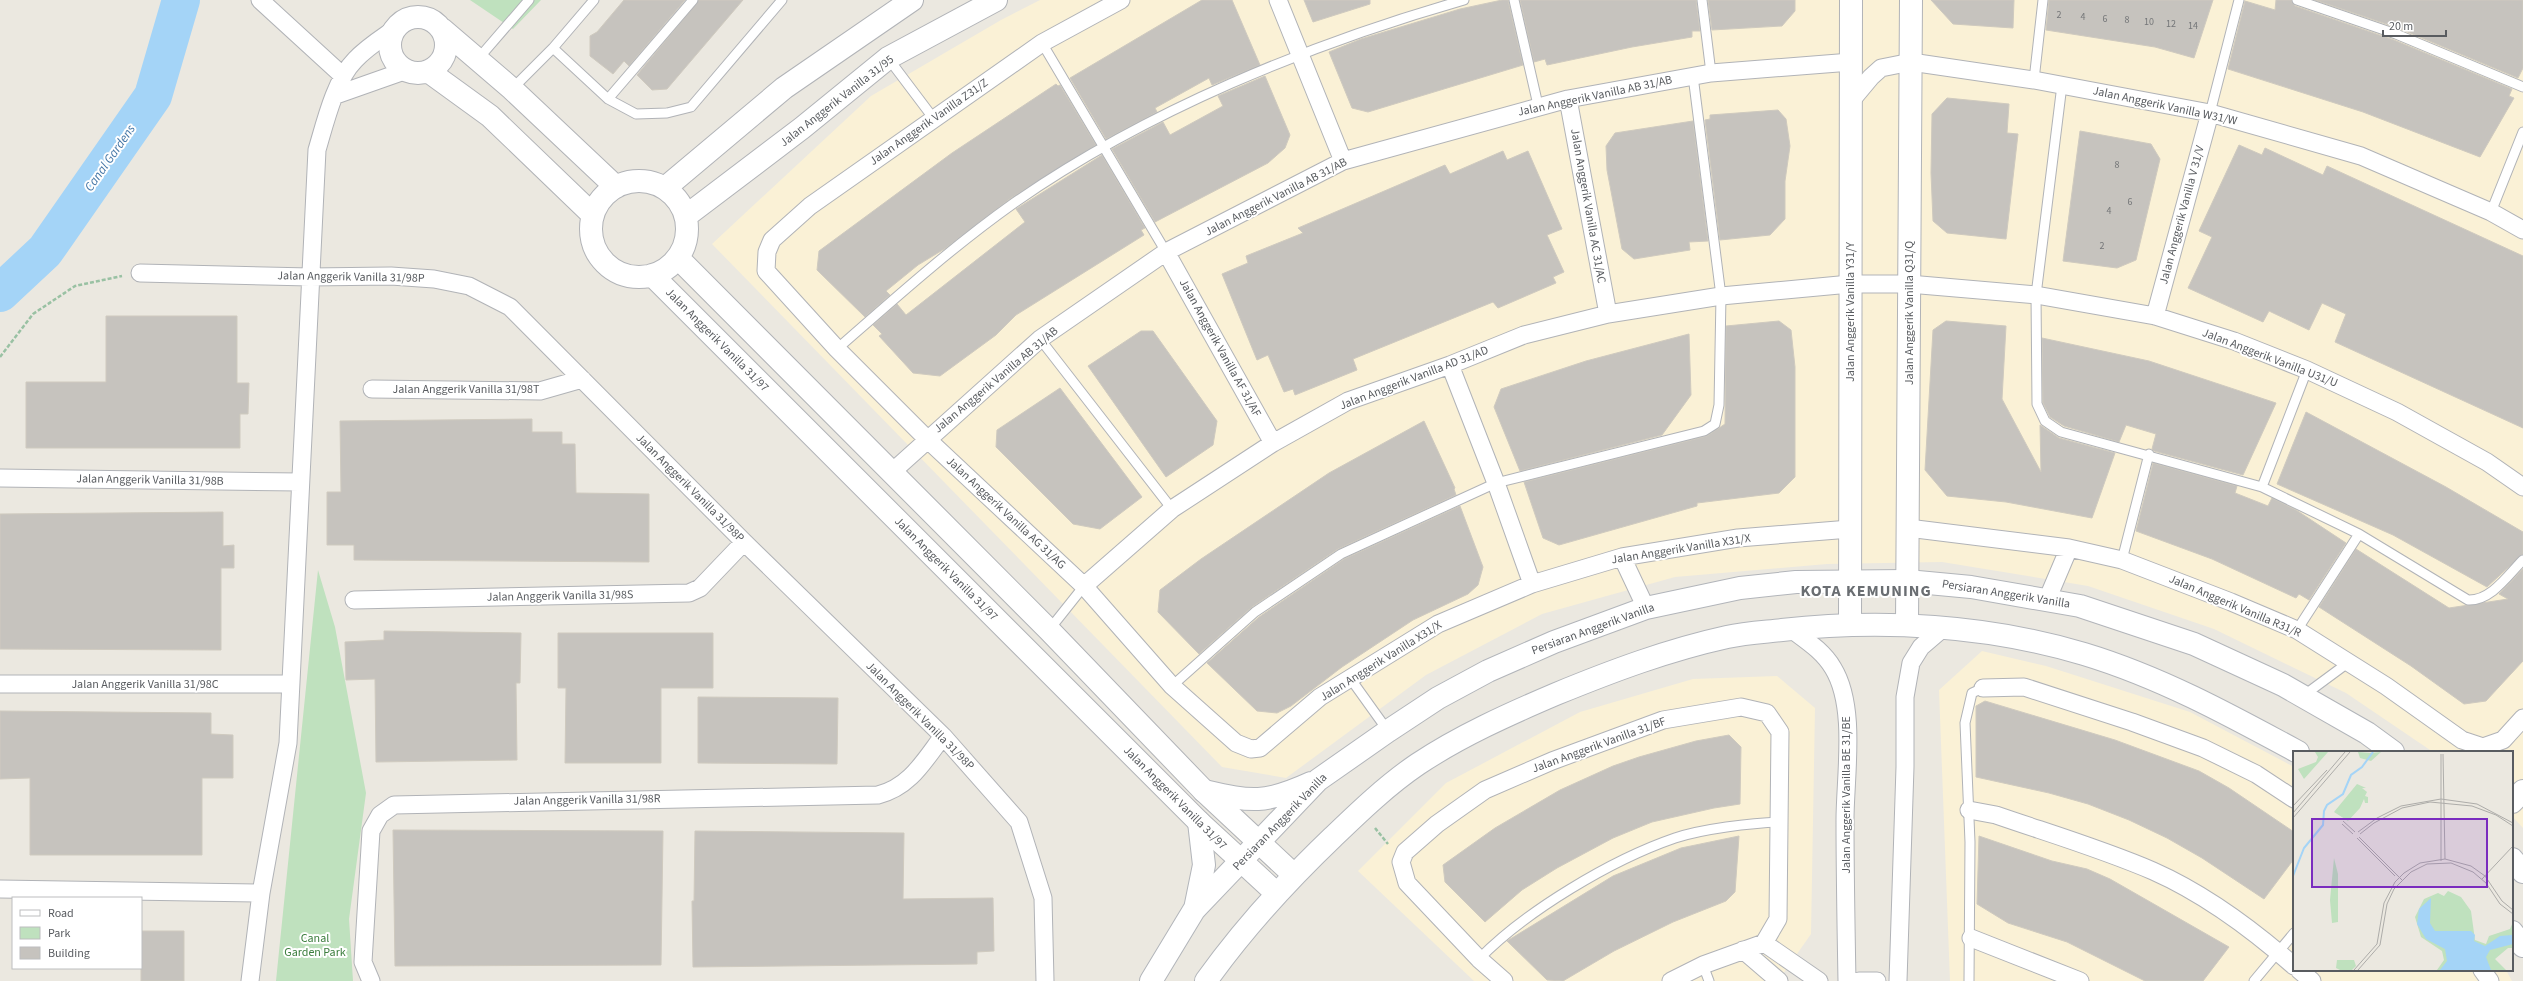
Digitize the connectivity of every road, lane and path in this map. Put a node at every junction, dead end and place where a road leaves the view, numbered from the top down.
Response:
1 (260, 0) edge
2 (594, 0) edge
3 (693, 0) edge
4 (782, 0) edge
5 (912, 0) edge
6 (996, 0) edge
7 (1121, 0) edge
8 (1278, 0) edge
9 (1464, 0) edge
10 (1514, 0) edge
11 (1702, 0) edge
12 (1851, 0) edge
13 (1911, 0) edge
14 (2043, 0) edge
15 (2239, 0) edge
16 (2296, 0) edge
17 (523, 2) edge
18 (396, 28) junction
19 (442, 29) junction
20 (1042, 43) junction
21 (553, 48) junction
22 (1302, 56) junction
23 (888, 58) junction
24 (477, 60) junction
25 (1851, 62) junction
26 (1911, 62) junction
27 (407, 70) junction
28 (428, 71) junction
29 (1712, 73) junction
30 (343, 76) junction
31 (1693, 76) junction
32 (2034, 80) junction
33 (2062, 85) junction
34 (2523, 87) edge
35 (512, 89) junction
36 (336, 95) junction
37 (608, 99) junction
38 (1568, 99) junction
39 (1851, 101) junction
40 (1538, 105) junction
41 (2210, 113) junction
42 (934, 119) junction
43 (2523, 132) edge
44 (1105, 146) junction
45 (1343, 161) junction
46 (616, 187) junction
47 (665, 188) junction
48 (2491, 212) junction
49 (593, 215) junction
50 (686, 216) junction
51 (2523, 230) edge
52 (1166, 252) junction
53 (678, 258) junction
54 (766, 271) joint
55 (140, 273) joint
56 (652, 275) junction
57 (310, 277) junction
58 (1850, 284) junction
59 (1909, 284) junction
60 (2036, 295) junction
61 (1721, 296) junction
62 (1608, 314) junction
63 (2155, 316) junction
64 (1040, 339) junction
65 (837, 349) junction
66 (0, 357) edge
67 (1450, 365) junction
68 (2306, 370) junction
69 (582, 379) junction
70 (372, 389) dead end
71 (927, 439) junction
72 (1273, 443) junction
73 (2148, 454) junction
74 (892, 472) junction
75 (0, 478) edge
76 (300, 482) junction
77 (1496, 483) junction
78 (2262, 487) junction
79 (2523, 487) edge
80 (1172, 509) junction
81 (1908, 528) junction
82 (1850, 529) junction
83 (2359, 534) junction
84 (744, 542) junction
85 (2069, 548) junction
86 (1622, 557) junction
87 (2122, 560) junction
88 (2523, 560) edge
89 (1850, 581) junction
90 (1907, 581) junction
91 (1532, 584) junction
92 (1084, 586) junction
93 (354, 600) dead end
94 (2047, 600) junction
95 (1646, 608) junction
96 (1850, 625) junction
97 (1907, 625) junction
98 (1791, 629) junction
99 (1942, 629) junction
100 (1049, 630) junction
101 (2297, 630) junction
102 (2349, 662) junction
103 (1350, 678) junction
104 (0, 684) edge
105 (290, 684) junction
106 (1172, 686) junction
107 (1983, 688) joint
108 (2303, 696) junction
109 (2523, 718) edge
110 (1388, 730) junction
111 (943, 736) junction
112 (1251, 749) joint
113 (2296, 751) edge
114 (2392, 751) edge
115 (1318, 780) junction
116 (1204, 791) junction
117 (2523, 792) edge
118 (2293, 798) edge
119 (2513, 801) edge
120 (1361, 810) junction
121 (1969, 810) junction
122 (1199, 822) junction
123 (1780, 822) junction
124 (1260, 843) junction
125 (2513, 860) edge
126 (1241, 862) junction
127 (1401, 862) junction
128 (2523, 872) edge
129 (1294, 875) junction
130 (0, 889) edge
131 (260, 893) junction
132 (1276, 893) junction
133 (1194, 910) junction
134 (2513, 933) edge
135 (2293, 934) edge
136 (1971, 938) junction
137 (1764, 943) junction
138 (2523, 946) edge
139 (1743, 950) junction
140 (2279, 952) junction
141 (1479, 960) junction
142 (2293, 965) edge
143 (2300, 971) edge
144 (2483, 971) edge
145 (1706, 973) edge
146 (250, 981) edge
147 (371, 981) edge
148 (1045, 981) edge
149 (1151, 981) edge
150 (1206, 981) edge
151 (1504, 981) edge
152 (1670, 981) edge
153 (1779, 981) edge
154 (1819, 981) edge
155 (1847, 981) edge
156 (1859, 981) edge
157 (1877, 981) edge
158 (1898, 981) edge
159 (1969, 981) edge
160 (2080, 981) edge
161 (2254, 981) edge
162 (2312, 981) edge
163 (2490, 981) edge

1 - 30 street
2 - 21 lane
3 - 37 lane
4 - 37 lane
5 - 47 street
6 - 23 street, Jalan Anggerik Vanilla 31/95
7 - 20 street, Jalan Anggerik Vanilla Z31/Z
8 - 22 street
9 - 22 lane
10 - 40 lane
11 - 29 lane
12 - 25 street, Jalan Anggerik Vanilla Y31/Y
13 - 26 street, Jalan Anggerik Vanilla Q31/Q
14 - 32 lane
15 - 41 lane
16 - 34 lane
17 - 24 lane
18 - 19 street
18 - 27 street
18 - 30 street
19 - 24 street
19 - 28 street
20 - 42 street, Jalan Anggerik Vanilla Z31/Z
20 - 44 lane
21 - 35 lane
21 - 37 lane
22 - 44 lane
22 - 45 street
23 - 42 lane
23 - 50 street, Jalan Anggerik Vanilla 31/95
24 - 35 street
25 - 29 street, Jalan Anggerik Vanilla AB 31/AB
25 - 39 street, Jalan Anggerik Vanilla Y31/Y
26 - 32 street, Jalan Anggerik Vanilla W31/W
26 - 39 street, Jalan Anggerik Vanilla W31/W
26 - 59 street, Jalan Anggerik Vanilla Q31/Q
27 - 28 street
27 - 36 street
28 - 49 street
29 - 31 street, Jalan Anggerik Vanilla AB 31/AB
30 - 36 street
31 - 38 street, Jalan Anggerik Vanilla AB 31/AB
31 - 61 lane
32 - 33 street, Jalan Anggerik Vanilla W31/W
33 - 41 street, Jalan Anggerik Vanilla W31/W
33 - 60 lane
35 - 46 street
36 - 57 street
38 - 40 street, Jalan Anggerik Vanilla AB 31/AB
38 - 62 street, Jalan Anggerik Vanilla AC 31/AC
39 - 58 street, Jalan Anggerik Vanilla Y31/Y
40 - 45 street, Jalan Anggerik Vanilla AB 31/AB
41 - 48 street, Jalan Anggerik Vanilla W31/W
41 - 63 street, Jalan Anggerik Vanilla V 31/V
42 - 54 street, Jalan Anggerik Vanilla Z31/Z
43 - 48 lane
44 - 52 lane
44 - 65 lane
45 - 52 street, Jalan Anggerik Vanilla AB 31/AB
46 - 47 street
46 - 49 street
47 - 50 street
48 - 51 street, Jalan Anggerik Vanilla W31/W
49 - 56 street
50 - 53 street
52 - 64 street, Jalan Anggerik Vanilla AB 31/AB
52 - 72 street, Jalan Anggerik Vanilla AF 31/AF
53 - 56 street
53 - 74 street
54 - 65 street, Jalan Anggerik Vanilla AG 31/AG
55 - 57 street, Jalan Anggerik Vanilla 31/98P
55 - 66 path
56 - 122 street, Jalan Anggerik Vanilla 31/97
57 - 69 street, Jalan Anggerik Vanilla 31/98P
57 - 76 street
58 - 59 street, Jalan Anggerik Vanilla U31/U
58 - 61 street, Jalan Anggerik Vanilla AD 31/AD
58 - 82 street, Jalan Anggerik Vanilla Y31/Y
59 - 60 street, Jalan Anggerik Vanilla U31/U
59 - 81 street, Jalan Anggerik Vanilla Q31/Q
60 - 63 street, Jalan Anggerik Vanilla U31/U
60 - 73 lane
61 - 62 street, Jalan Anggerik Vanilla AD 31/AD
61 - 77 lane
62 - 67 street, Jalan Anggerik Vanilla AD 31/AD
63 - 68 street, Jalan Anggerik Vanilla U31/U
64 - 71 street, Jalan Anggerik Vanilla AB 31/AB
64 - 80 lane
65 - 71 street, Jalan Anggerik Vanilla AG 31/AG
67 - 72 street, Jalan Anggerik Vanilla AD 31/AD
67 - 77 street
68 - 78 lane
68 - 79 street, Jalan Anggerik Vanilla U31/U
69 - 70 street, Jalan Anggerik Vanilla 31/98T
69 - 84 street, Jalan Anggerik Vanilla 31/98P
71 - 74 street, Jalan Anggerik Vanilla AB 31/AB
71 - 92 street, Jalan Anggerik Vanilla AG 31/AG
72 - 80 street, Jalan Anggerik Vanilla AD 31/AD
73 - 78 lane
73 - 87 lane
74 - 100 street
75 - 76 street, Jalan Anggerik Vanilla 31/98B
76 - 105 street
77 - 91 street
77 - 106 lane
78 - 83 lane
80 - 92 street, Jalan Anggerik Vanilla AD 31/AD
81 - 85 street, Jalan Anggerik Vanilla R31/R
81 - 90 street, Jalan Anggerik Vanilla Q31/Q
82 - 86 street, Jalan Anggerik Vanilla X31/X
82 - 89 street, Jalan Anggerik Vanilla Y31/Y
83 - 88 lane
83 - 101 lane
84 - 93 street, Jalan Anggerik Vanilla 31/98S
84 - 111 street, Jalan Anggerik Vanilla 31/98P
85 - 87 street, Jalan Anggerik Vanilla R31/R
85 - 94 street
86 - 91 street, Jalan Anggerik Vanilla X31/X
86 - 95 street
87 - 101 street, Jalan Anggerik Vanilla R31/R
89 - 90 street, Persiaran Anggerik Vanilla
89 - 95 street, Persiaran Anggerik Vanilla
89 - 96 street, Jalan Anggerik Vanilla Y31/Y
90 - 94 street, Persiaran Anggerik Vanilla
90 - 97 street, Jalan Anggerik Vanilla Q31/Q
91 - 103 street, Jalan Anggerik Vanilla X31/X
92 - 100 lane, Jalan Anggerik Vanilla AD 31/AD
92 - 106 street, Jalan Anggerik Vanilla AG 31/AG
94 - 108 street, Persiaran Anggerik Vanilla
95 - 110 street, Persiaran Anggerik Vanilla
96 - 97 street
96 - 98 street
97 - 99 street
98 - 120 street
98 - 155 street, Jalan Anggerik Vanilla BE 31/BE
99 - 113 street
99 - 158 street
100 - 116 street
101 - 102 street, Jalan Anggerik Vanilla R31/R
102 - 108 lane
102 - 109 street, Jalan Anggerik Vanilla R31/R
103 - 110 lane
103 - 112 street, Jalan Anggerik Vanilla X31/X
104 - 105 street, Jalan Anggerik Vanilla 31/98C
105 - 131 street
106 - 112 street, Jalan Anggerik Vanilla AG 31/AG
107 - 118 street
107 - 121 lane
108 - 114 street, Persiaran Anggerik Vanilla
110 - 115 street, Persiaran Anggerik Vanilla
111 - 147 street, Jalan Anggerik Vanilla 31/98R
111 - 148 street, Jalan Anggerik Vanilla 31/98P
115 - 116 street
115 - 124 street, Persiaran Anggerik Vanilla
116 - 124 street
117 - 119 street
120 - 127 path
120 - 129 street
121 - 136 lane
121 - 140 street
122 - 126 street, Jalan Anggerik Vanilla 31/97
122 - 133 street
123 - 127 street, Jalan Anggerik Vanilla 31/BF
123 - 137 street, Jalan Anggerik Vanilla 31/BF
123 - 141 lane
124 - 126 street, Persiaran Anggerik Vanilla
124 - 129 street
125 - 128 street
126 - 132 street, Jalan Anggerik Vanilla 31/97
126 - 133 street, Persiaran Anggerik Vanilla
127 - 141 street
129 - 132 street
130 - 131 street
131 - 146 street
132 - 150 street
133 - 149 street, Persiaran Anggerik Vanilla
134 - 138 street
135 - 140 lane
136 - 159 lane
136 - 160 street
137 - 139 street
137 - 154 street
139 - 145 street
139 - 153 street
140 - 142 street
140 - 161 lane
141 - 151 street
143 - 162 street
144 - 163 street
145 - 152 street
156 - 157 street

